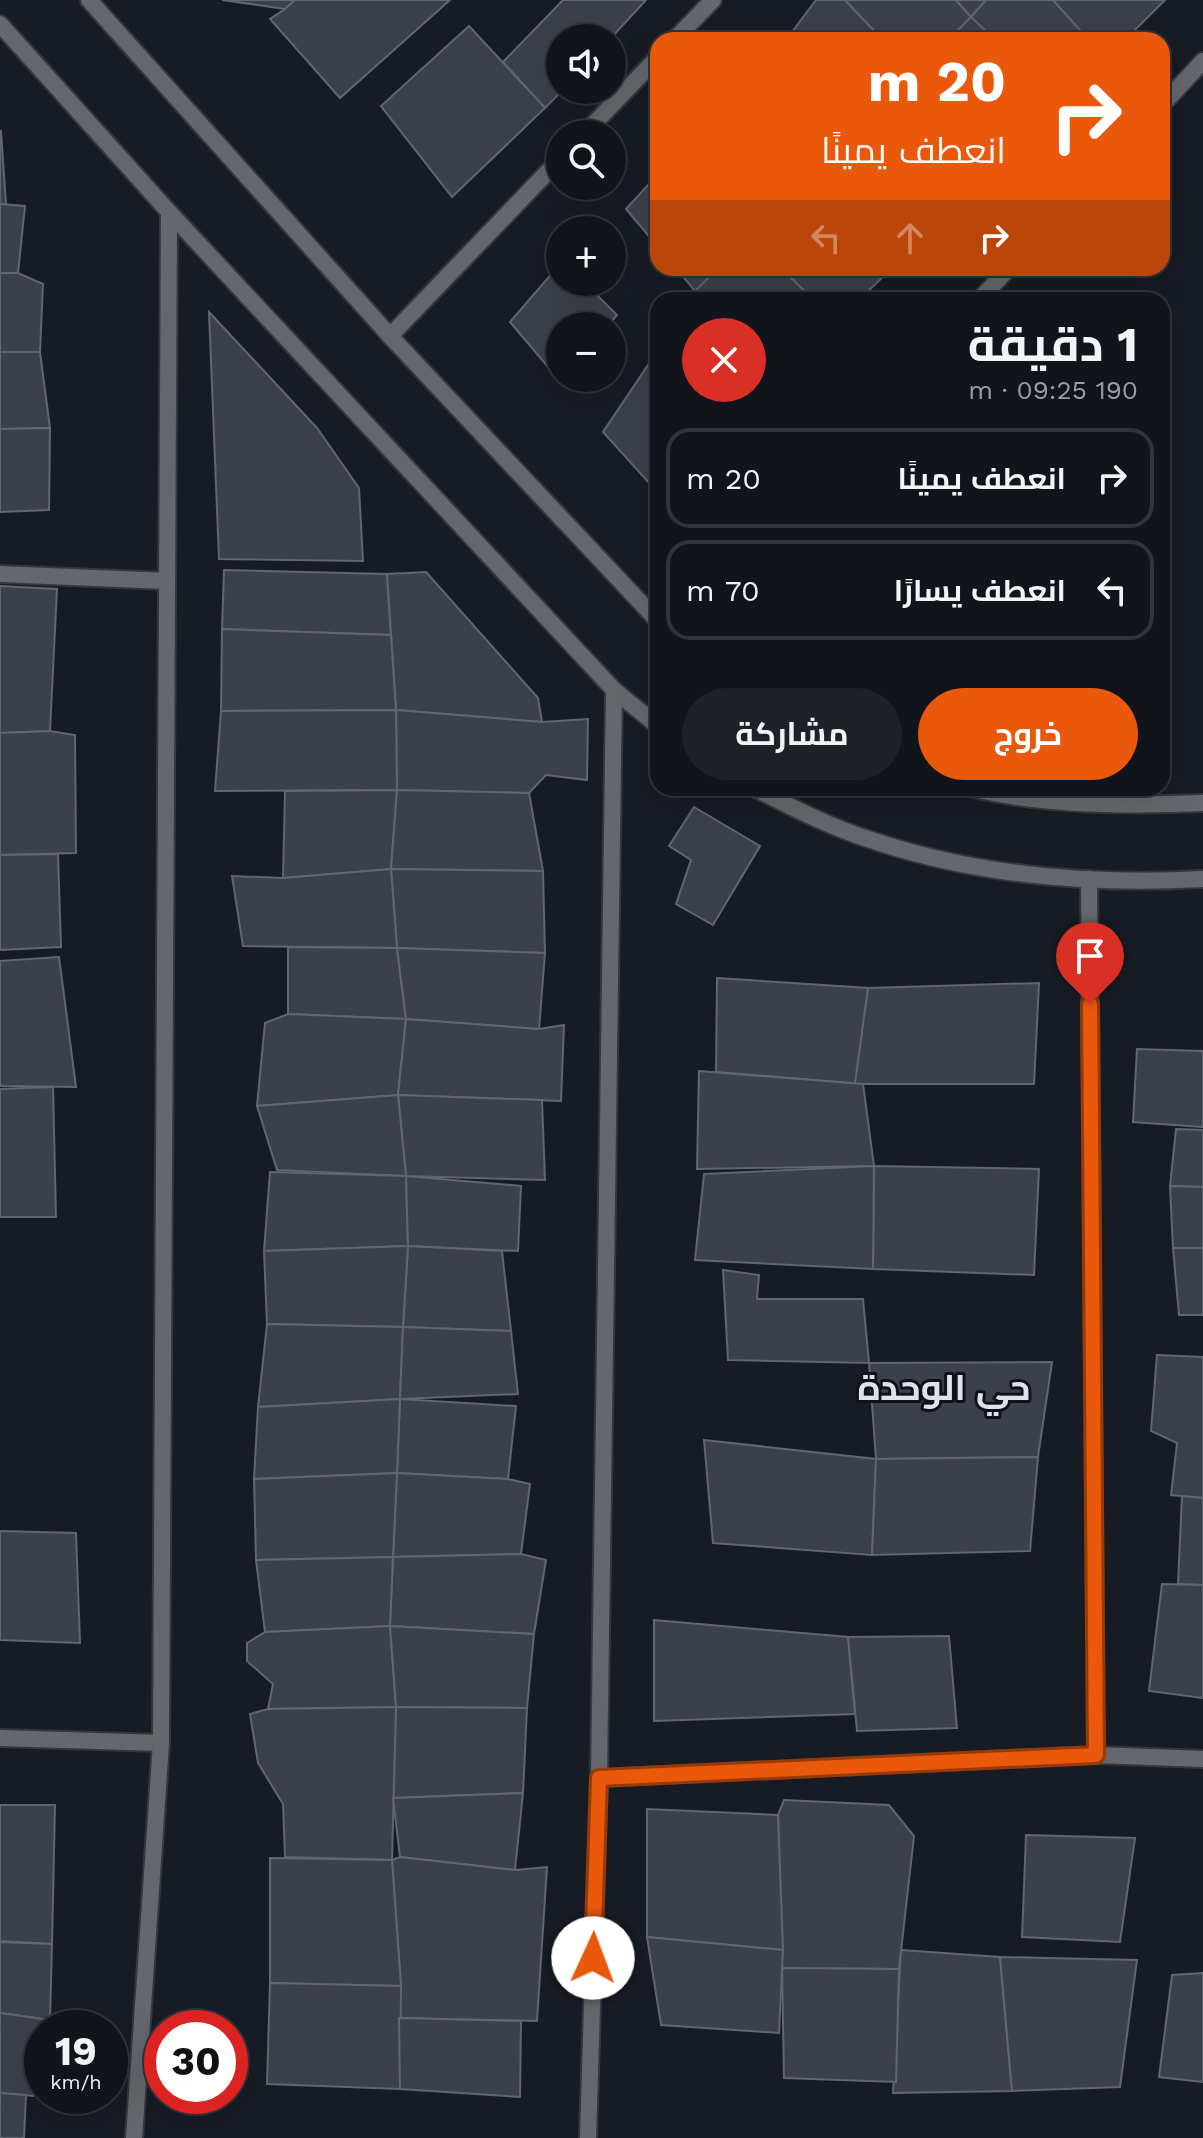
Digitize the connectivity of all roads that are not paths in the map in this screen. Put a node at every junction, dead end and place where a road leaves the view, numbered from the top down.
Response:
1 (89, 0) edge
2 (713, 0) edge
3 (0, 24) edge
4 (682, 32) edge
5 (1203, 61) edge
6 (650, 65) edge
7 (1170, 96) edge
8 (597, 120) edge
9 (546, 174) edge
10 (169, 212) junction
11 (1002, 276) edge
12 (986, 292) edge
13 (390, 336) junction
14 (0, 574) edge
15 (167, 581) junction
16 (650, 612) edge
17 (614, 690) junction
18 (650, 719) edge
19 (769, 796) edge
20 (1021, 796) edge
21 (1203, 803) edge
22 (1089, 879) junction
23 (1203, 879) edge
24 (0, 1738) edge
25 (161, 1743) junction
26 (1096, 1755) junction
27 (1203, 1759) edge
28 (599, 1778) junction
29 (134, 2138) edge
30 (588, 2138) edge

1 - 13 street
2 - 4 street
3 - 10 street
5 - 7 street
6 - 8 street
9 - 13 street
10 - 15 street
10 - 17 street
11 - 12 street
13 - 16 street
14 - 15 street
15 - 25 street
17 - 18 street
17 - 28 street
19 - 22 street
20 - 21 street
22 - 23 street
22 - 26 street
24 - 25 street
25 - 29 street
26 - 27 street
26 - 28 street
28 - 30 street

